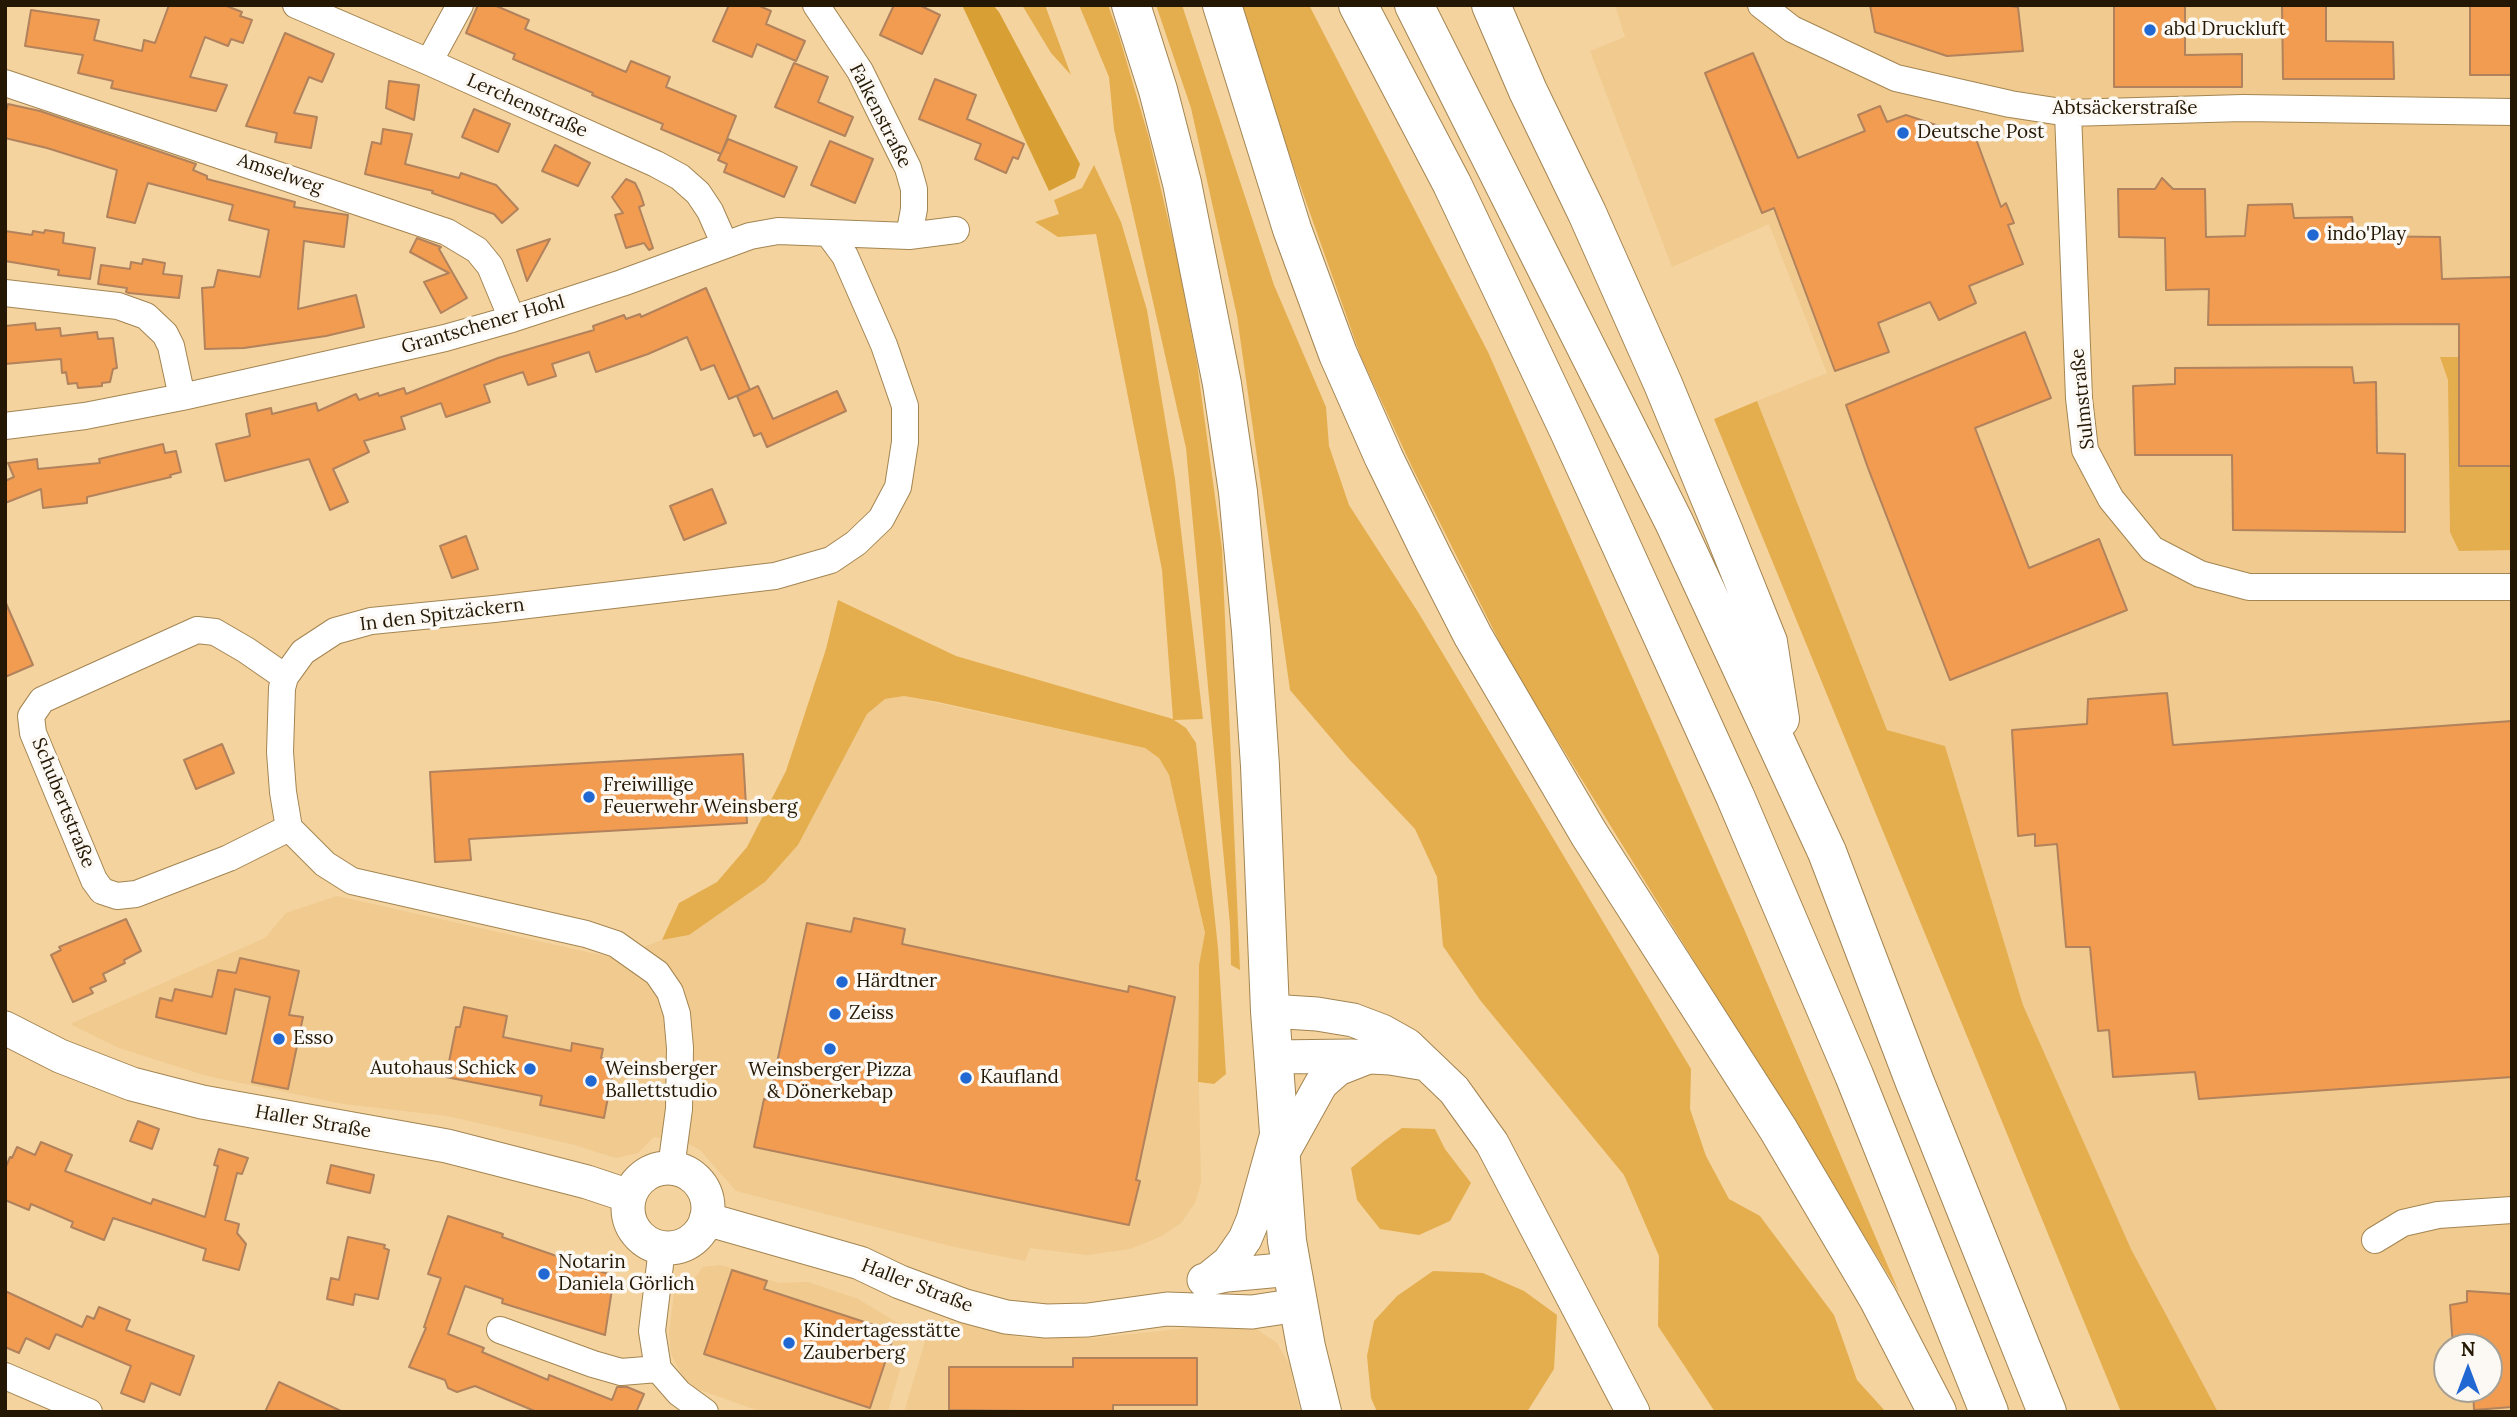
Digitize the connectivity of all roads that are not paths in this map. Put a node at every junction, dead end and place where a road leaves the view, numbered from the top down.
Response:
1 (296, 5) edge
2 (460, 5) edge
3 (816, 5) edge
4 (1130, 5) edge
5 (1222, 5) edge
6 (1358, 5) edge
7 (1414, 5) edge
8 (1491, 5) edge
9 (1761, 5) edge
10 (429, 62) junction
11 (5, 82) edge
12 (2512, 112) edge
13 (2068, 113) junction
14 (956, 230) dead end
15 (828, 233) junction
16 (909, 236) junction
17 (725, 244) junction
18 (5, 293) edge
19 (512, 320) junction
20 (182, 397) junction
21 (5, 426) edge
22 (2512, 587) edge
23 (285, 677) junction
24 (1786, 762) junction
25 (289, 828) junction
26 (1270, 1011) junction
27 (5, 1028) edge
28 (1273, 1057) junction
29 (1369, 1057) junction
30 (1426, 1064) junction
31 (1280, 1142) junction
32 (671, 1168) junction
33 (629, 1196) junction
34 (2512, 1210) edge
35 (706, 1219) junction
36 (2375, 1240) dead end
37 (662, 1248) junction
38 (1208, 1279) junction
39 (1295, 1287) junction
40 (1132, 1314) junction
41 (500, 1330) dead end
42 (658, 1369) junction
43 (5, 1376) edge
44 (89, 1412) edge
45 (705, 1412) edge
46 (1322, 1412) edge
47 (1633, 1412) edge
48 (1937, 1412) edge
49 (1989, 1412) edge
50 (2048, 1412) edge

1 - 10 street, Lerchenstraße
2 - 10 street
3 - 16 street, Falkenstraße
4 - 26 main road
5 - 48 main road
6 - 49 main road
7 - 24 main road
8 - 24 main road
9 - 13 street, Abtsäckerstraße
10 - 17 street, Lerchenstraße
11 - 19 street, Amselweg
12 - 13 street, Abtsäckerstraße
13 - 22 street, Sulmstraße
14 - 16 street, Grantschener Hohl
15 - 16 street, Grantschener Hohl
15 - 17 street, Grantschener Hohl
15 - 23 street, In den Spitzäckern
17 - 19 street, Grantschener Hohl
18 - 20 street
19 - 20 street, Grantschener Hohl
20 - 21 street, Grantschener Hohl
23 - 25 street
23 - 25 street, Schubertstraße
24 - 50 main road
25 - 32 street
26 - 28 main road
26 - 30 street
27 - 33 street, Haller Straße
28 - 29 street
28 - 31 main road
29 - 30 street
29 - 31 street, Haller Straße
30 - 47 street
31 - 38 street, Haller Straße
31 - 39 main road
32 - 33 street
32 - 35 street
33 - 37 street
34 - 36 street
35 - 37 street
35 - 40 street, Haller Straße
37 - 42 street
38 - 39 street, Haller Straße
38 - 40 street, Haller Straße
39 - 40 street, Haller Straße
39 - 46 main road
41 - 42 street
42 - 45 street
43 - 44 street

